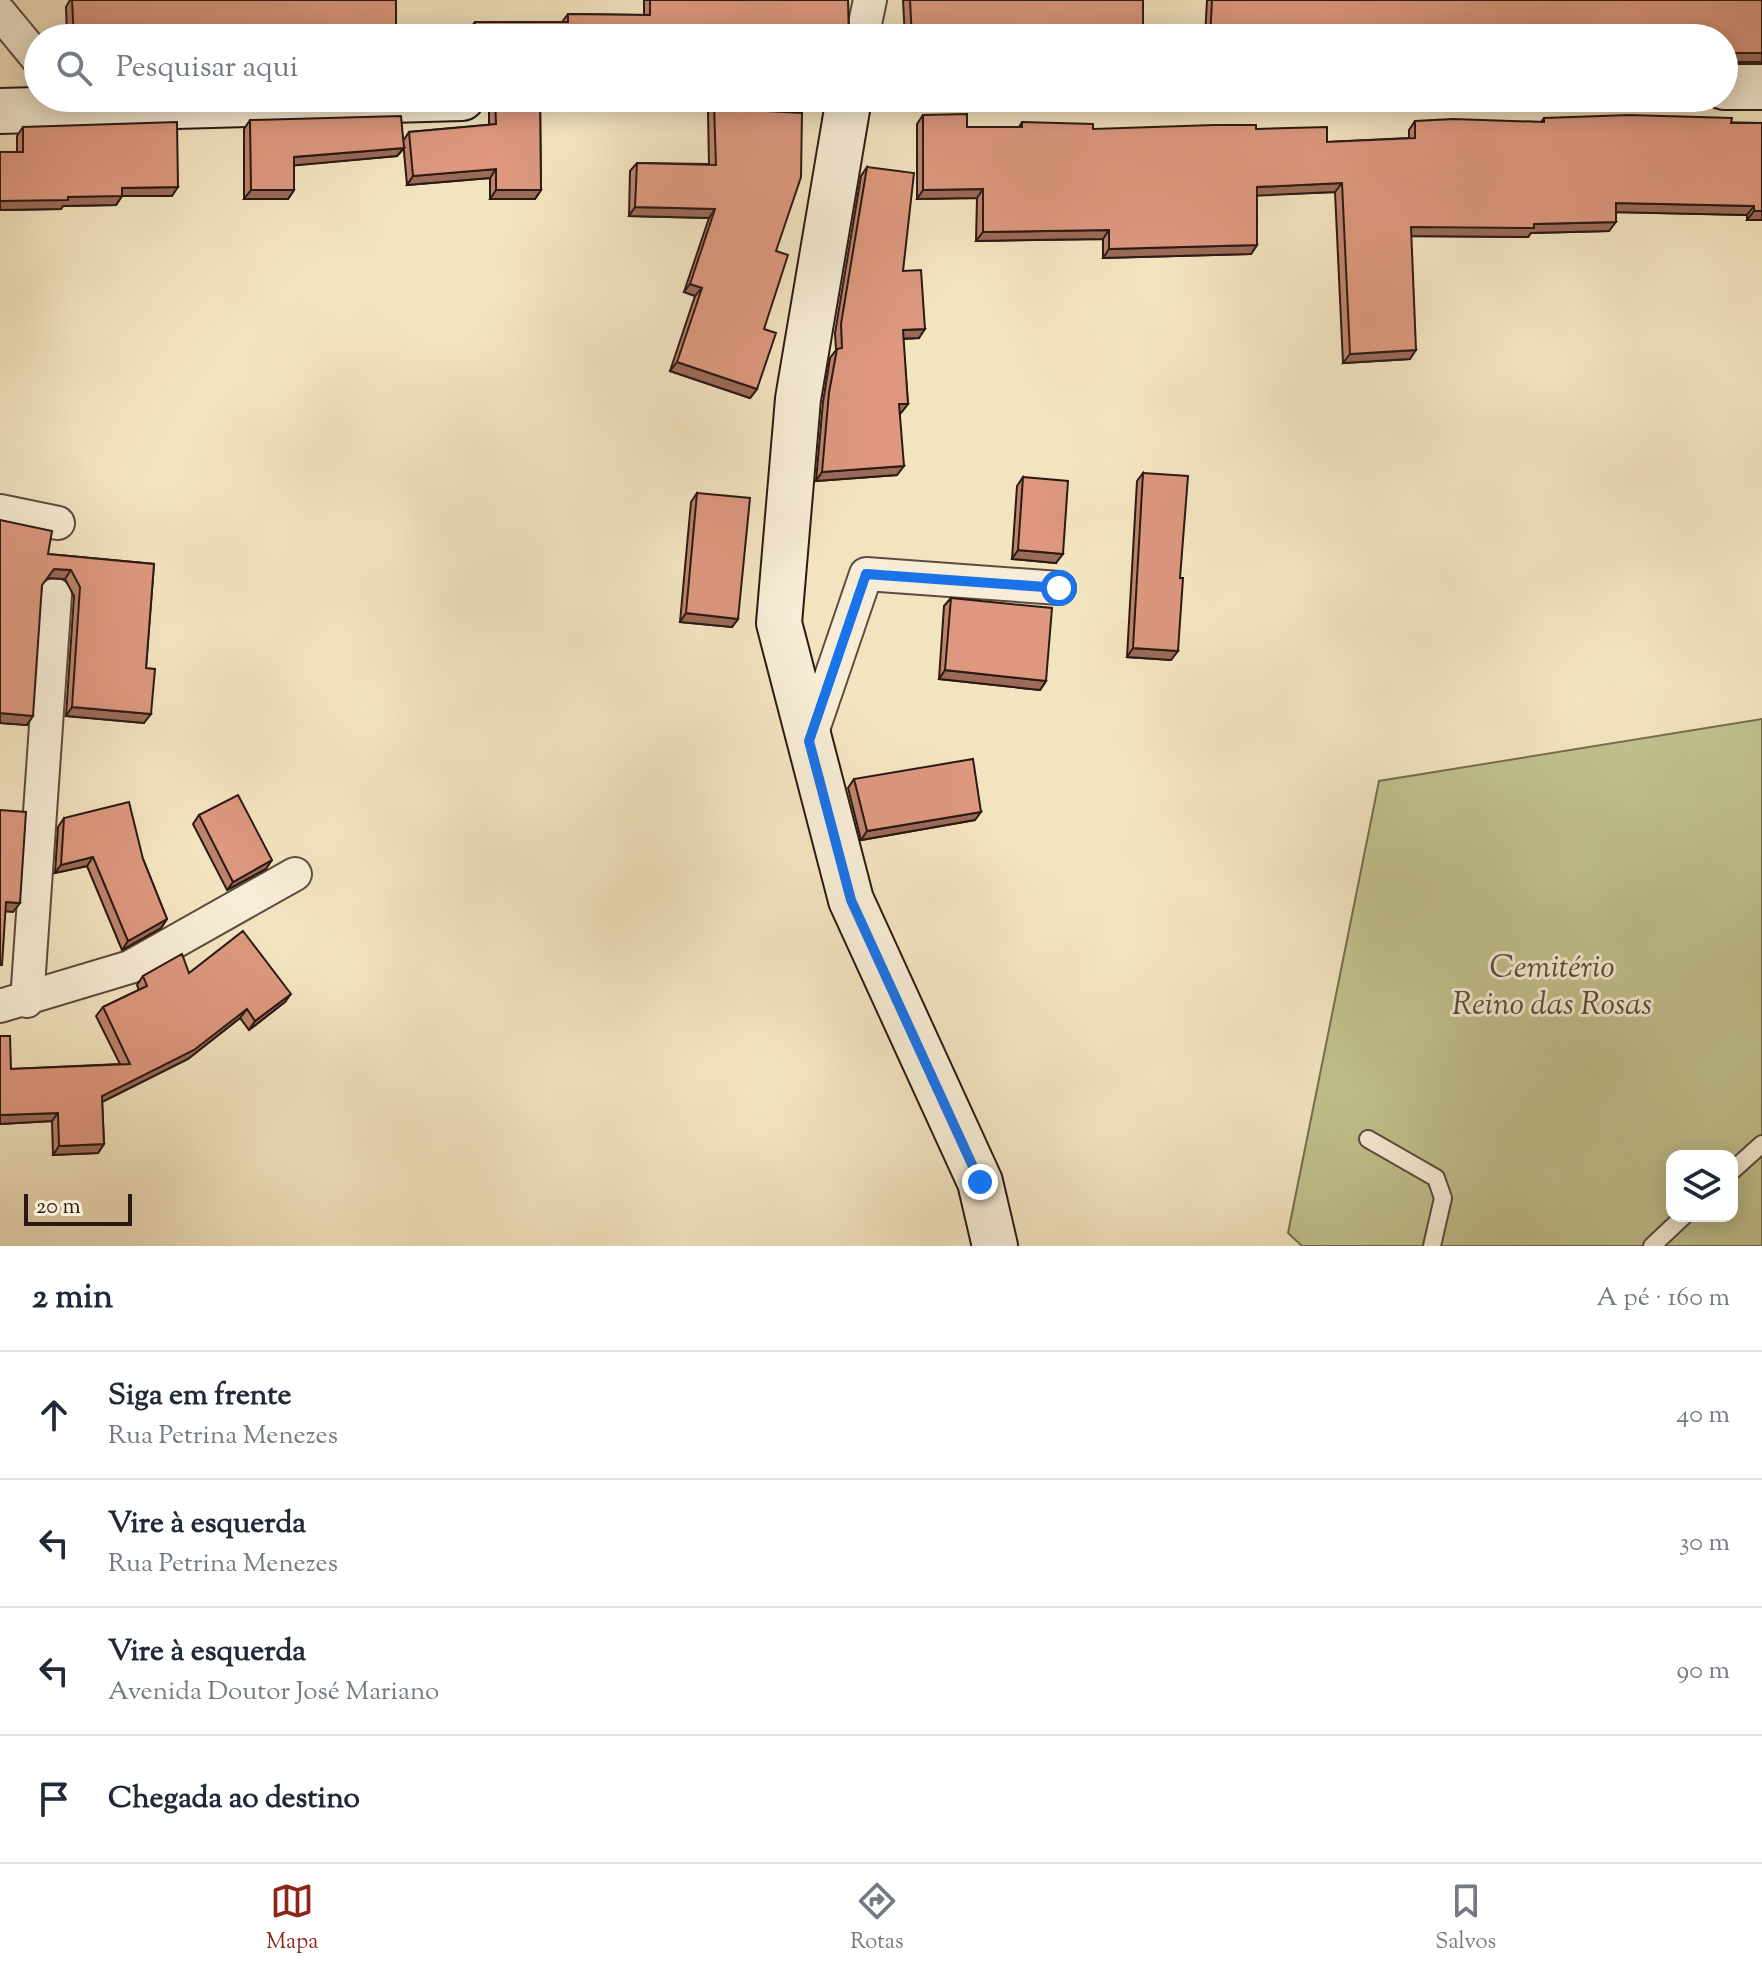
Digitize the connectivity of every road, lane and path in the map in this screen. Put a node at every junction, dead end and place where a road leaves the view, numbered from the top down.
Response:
1 (870, 0) edge
2 (0, 13) edge
3 (865, 24) edge
4 (24, 42) edge
5 (1738, 87) edge
6 (1762, 87) edge
7 (24, 108) edge
8 (0, 111) edge
9 (847, 112) edge
10 (0, 511) edge
11 (58, 523) dead end
12 (1059, 588) dead end
13 (55, 595) dead end
14 (809, 741) junction
15 (295, 874) dead end
16 (13, 1004) edge
17 (1368, 1139) dead end
18 (1762, 1144) edge
19 (1738, 1166) edge
20 (1678, 1222) edge
21 (995, 1246) edge
22 (1432, 1246) edge
23 (1652, 1246) edge

1 - 3 street
2 - 4 street
5 - 6 street
7 - 8 street
9 - 14 street
10 - 11 street
12 - 14 street
13 - 16 street
14 - 21 street
15 - 16 street
17 - 22 lane
18 - 19 lane
20 - 23 lane

